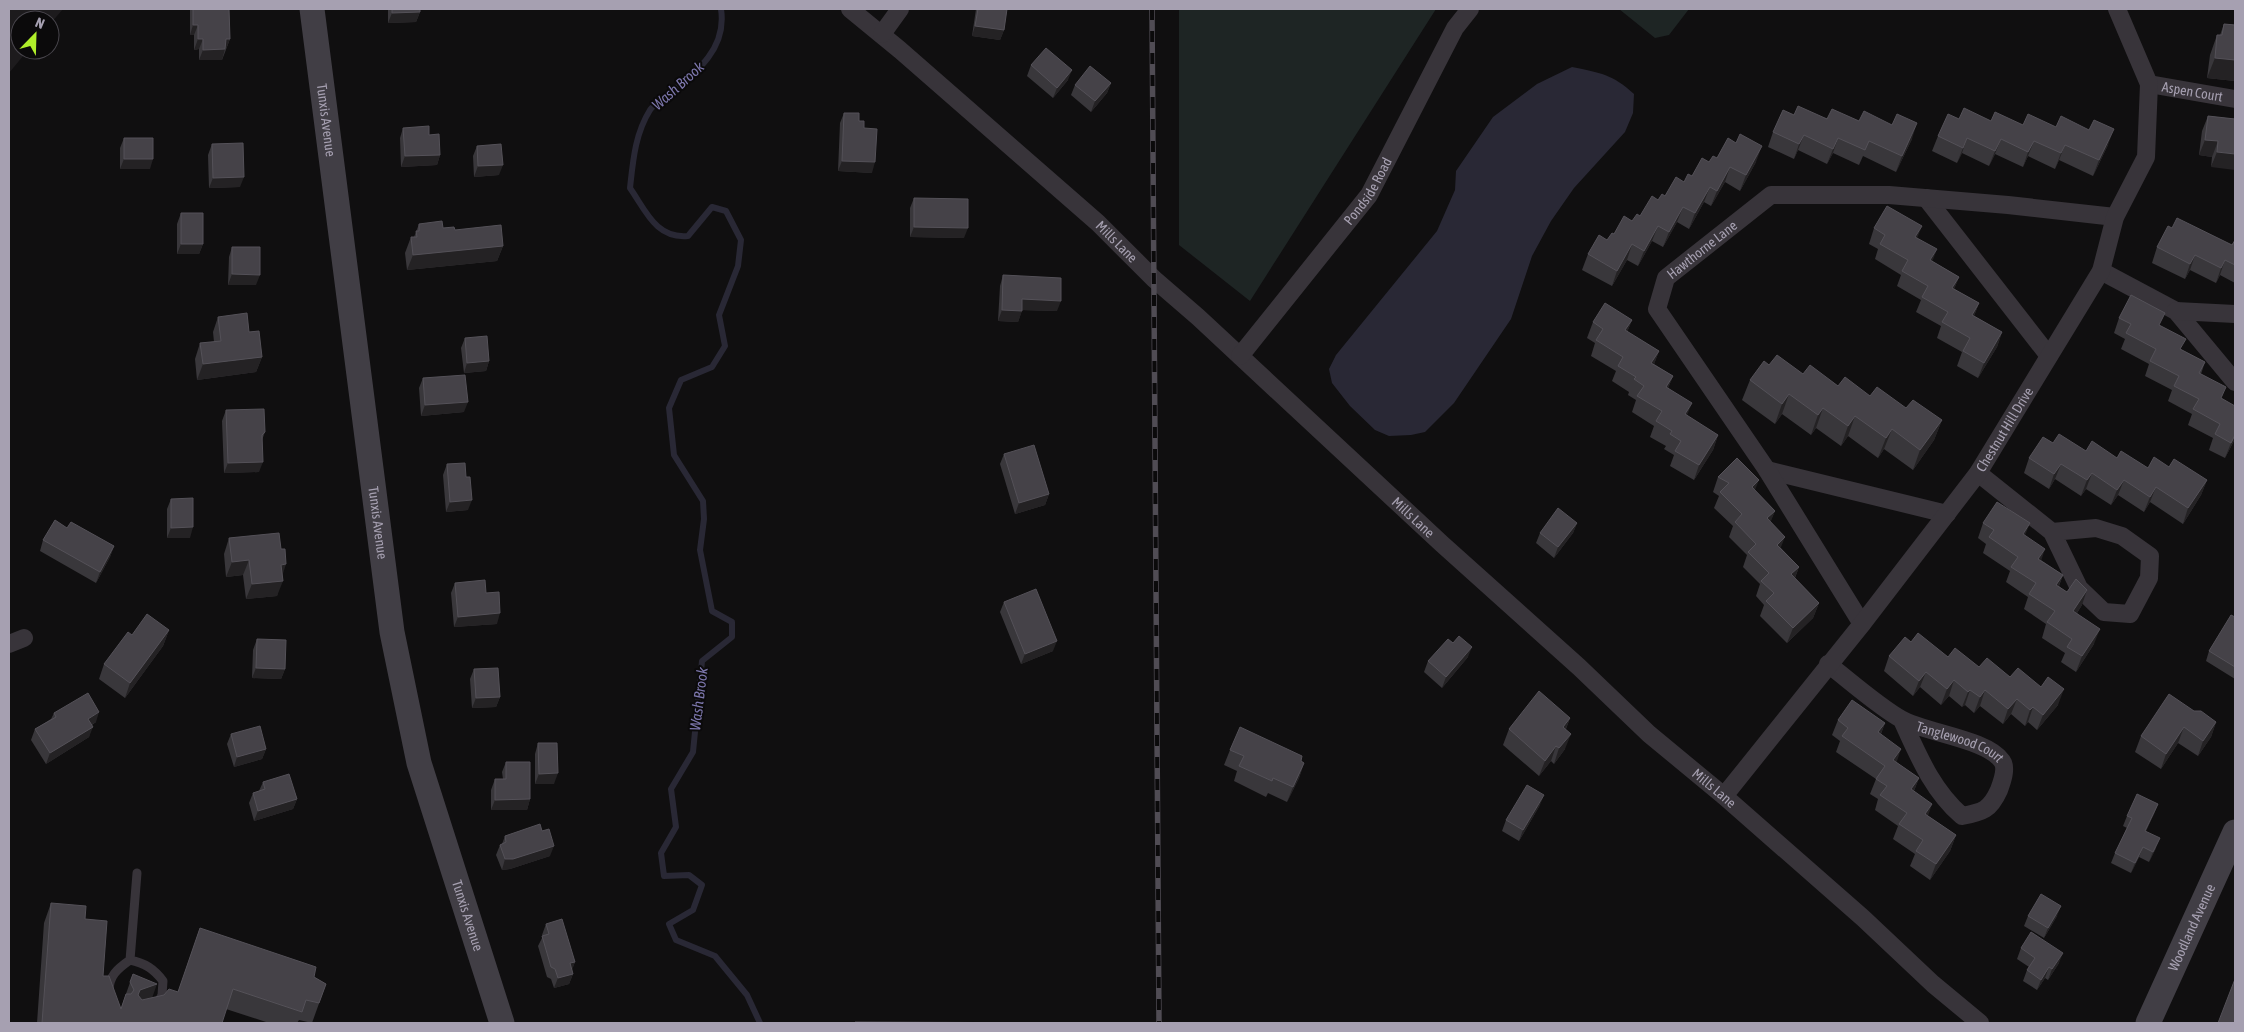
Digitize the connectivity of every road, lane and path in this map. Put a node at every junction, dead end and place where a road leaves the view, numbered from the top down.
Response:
1 (312, 9) edge
2 (850, 9) edge
3 (900, 9) edge
4 (1470, 9) edge
5 (2117, 9) edge
6 (882, 34) junction
7 (2149, 84) junction
8 (2235, 99) edge
9 (1926, 198) junction
10 (2115, 217) junction
11 (2101, 271) junction
12 (2176, 311) junction
13 (2235, 314) edge
14 (1240, 356) junction
15 (2049, 356) junction
16 (2235, 382) edge
17 (1767, 470) junction
18 (1978, 473) junction
19 (1946, 514) junction
20 (2052, 532) junction
21 (1862, 624) junction
22 (1828, 664) junction
23 (1902, 720) junction
24 (1724, 796) junction
25 (2235, 832) edge
26 (137, 874) dead end
27 (130, 960) junction
28 (113, 1003) edge
29 (146, 1011) edge
30 (502, 1023) edge
31 (1980, 1023) edge
32 (2148, 1023) edge

1 - 30 main road, Tunxis Avenue
2 - 6 street, Mills Lane
3 - 6 street
4 - 14 street, Pondside Road
5 - 7 street, Chestnut Hill Drive
6 - 14 street, Mills Lane
7 - 8 street, Aspen Court
7 - 10 street, Chestnut Hill Drive
9 - 10 street, Hawthorne Lane
9 - 15 street
9 - 17 street, Hawthorne Lane
10 - 11 street, Chestnut Hill Drive
11 - 12 street
11 - 15 street, Chestnut Hill Drive
12 - 13 street
12 - 16 street
14 - 24 street, Mills Lane
15 - 18 street, Chestnut Hill Drive
17 - 19 street
17 - 21 street, Hawthorne Lane
18 - 19 street, Chestnut Hill Drive
18 - 20 street
19 - 21 street, Chestnut Hill Drive
20 - 20 street
21 - 22 street, Chestnut Hill Drive
22 - 23 street, Tanglewood Court
22 - 24 street, Chestnut Hill Drive
23 - 23 street, Tanglewood Court
24 - 31 street, Mills Lane
25 - 32 main road, Woodland Avenue
26 - 27 lane
27 - 28 lane
27 - 29 lane

